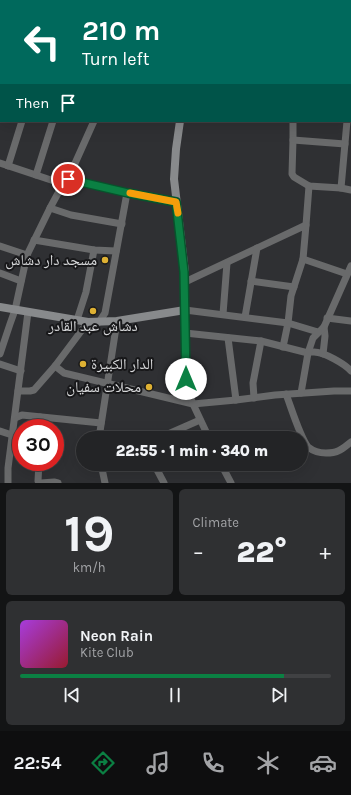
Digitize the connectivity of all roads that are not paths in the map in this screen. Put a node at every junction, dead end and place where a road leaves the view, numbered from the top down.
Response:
1 (22, 122) edge
2 (53, 122) edge
3 (94, 122) edge
4 (179, 122) edge
5 (293, 122) edge
6 (347, 122) edge
7 (294, 140) junction
8 (345, 144) junction
9 (0, 163) edge
10 (8, 166) junction
11 (36, 175) junction
12 (65, 181) junction
13 (309, 186) junction
14 (341, 188) junction
15 (351, 190) edge
16 (128, 193) junction
17 (176, 202) junction
18 (50, 208) junction
19 (122, 224) junction
20 (306, 226) junction
21 (34, 240) junction
22 (0, 246) edge
23 (257, 248) junction
24 (94, 250) junction
25 (116, 251) junction
26 (27, 256) junction
27 (302, 259) junction
28 (227, 263) junction
29 (351, 267) edge
30 (0, 272) edge
31 (347, 274) junction
32 (21, 281) junction
33 (251, 281) junction
34 (185, 282) junction
35 (294, 287) junction
36 (0, 307) edge
37 (15, 310) junction
38 (185, 310) junction
39 (28, 312) junction
40 (223, 314) junction
41 (245, 317) junction
42 (327, 318) junction
43 (77, 320) junction
44 (117, 320) junction
45 (351, 321) edge
46 (88, 322) junction
47 (99, 322) junction
48 (288, 323) junction
49 (321, 329) junction
50 (185, 333) junction
51 (228, 338) junction
52 (262, 342) junction
53 (283, 347) junction
54 (308, 353) junction
55 (0, 354) edge
56 (323, 354) junction
57 (0, 364) edge
58 (55, 366) junction
59 (21, 371) junction
60 (351, 371) edge
61 (108, 383) junction
62 (18, 391) junction
63 (351, 391) edge
64 (301, 393) junction
65 (286, 394) junction
66 (254, 398) junction
67 (236, 400) junction
68 (193, 404) junction
69 (40, 417) joint
70 (15, 418) joint
71 (200, 420) junction
72 (101, 423) junction
73 (0, 431) edge
74 (100, 431) edge
75 (175, 431) edge
76 (206, 431) edge
77 (12, 435) joint
78 (351, 442) edge
79 (39, 471) edge
80 (102, 471) edge
81 (158, 471) edge
82 (225, 471) edge
83 (8, 483) edge
84 (40, 483) edge
85 (58, 483) edge
86 (105, 483) edge
87 (164, 483) edge
88 (231, 483) edge

1 - 10 street
2 - 11 street
3 - 12 street
4 - 17 street
5 - 7 street
6 - 8 street
7 - 8 street
7 - 13 street
8 - 14 street
9 - 10 street
10 - 11 street
11 - 12 street
12 - 16 street
12 - 18 street
13 - 14 street
13 - 20 street
14 - 15 street
16 - 17 street
16 - 19 street
17 - 34 street
18 - 19 street
18 - 21 street
19 - 25 street
20 - 23 street
20 - 27 street
21 - 24 street
21 - 26 street
22 - 26 street
23 - 28 street
23 - 33 street
24 - 25 street
24 - 43 street
25 - 47 street
26 - 32 street
27 - 31 street
27 - 35 street
28 - 34 street
28 - 40 street
29 - 31 street
30 - 32 street
31 - 42 street
32 - 37 street
33 - 35 street
33 - 41 street
34 - 38 street
35 - 48 street
36 - 37 street
37 - 39 street
37 - 55 street
38 - 40 street
38 - 44 street
38 - 50 street
39 - 43 street
39 - 59 street
40 - 41 street
41 - 48 street
42 - 45 street
42 - 49 street
43 - 46 street
44 - 47 street
44 - 61 street
46 - 47 street
46 - 58 street
48 - 49 street
48 - 53 street
49 - 54 street
49 - 56 street
50 - 51 street
50 - 68 street
51 - 52 street
51 - 67 street
52 - 53 street
52 - 66 street
53 - 54 street
54 - 56 street
54 - 64 street
56 - 60 street
57 - 59 street
58 - 61 street
58 - 62 street
59 - 62 street
61 - 68 street
61 - 72 street
62 - 70 street
63 - 64 street
64 - 65 street
65 - 66 street
65 - 78 street
66 - 67 street
67 - 68 street
68 - 71 street
69 - 70 street
69 - 72 street
71 - 75 street
71 - 76 street
72 - 74 street
73 - 77 street
77 - 83 street
79 - 84 street
80 - 86 street
81 - 87 street
82 - 88 street
84 - 85 street

